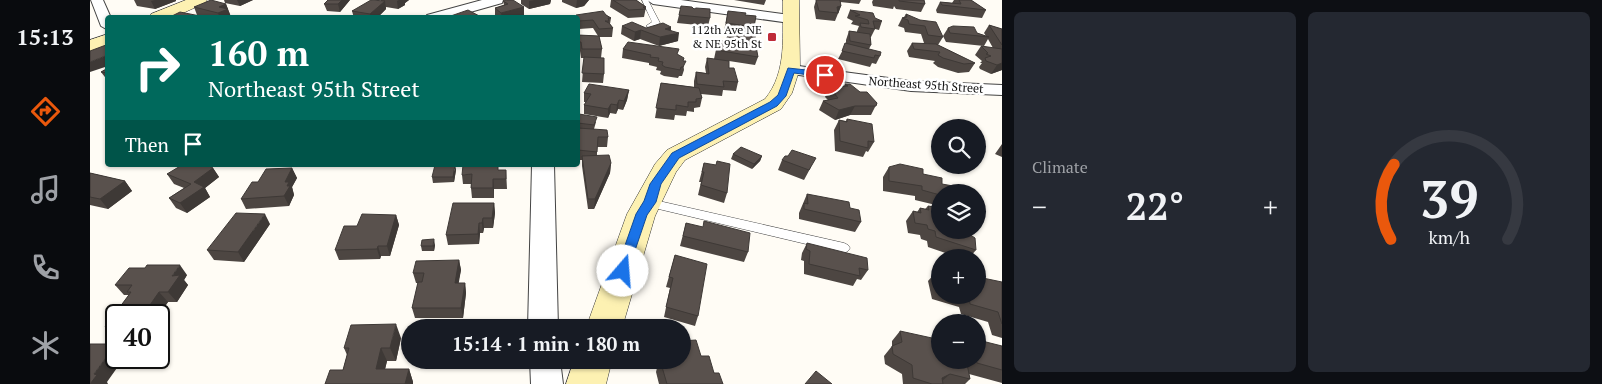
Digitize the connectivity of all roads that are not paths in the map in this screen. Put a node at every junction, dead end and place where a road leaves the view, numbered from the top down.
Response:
1 (199, 0) edge
2 (497, 0) edge
3 (645, 0) edge
4 (653, 0) edge
5 (96, 9) edge
6 (791, 9) edge
7 (164, 15) edge
8 (443, 15) edge
9 (105, 22) edge
10 (650, 26) edge
11 (105, 40) edge
12 (90, 46) edge
13 (791, 70) junction
14 (1002, 90) edge
15 (543, 167) edge
16 (650, 202) junction
17 (844, 248) dead end
18 (543, 319) edge
19 (607, 319) edge
20 (545, 369) edge
21 (590, 369) edge
22 (546, 384) edge
23 (586, 384) edge

1 - 7 street
2 - 8 street
3 - 10 lane
4 - 6 street
5 - 9 street
6 - 13 street
11 - 12 street
13 - 14 street, Northeast 95th Street
13 - 16 street
15 - 18 street
16 - 17 lane
16 - 19 street
20 - 22 street
21 - 23 street

